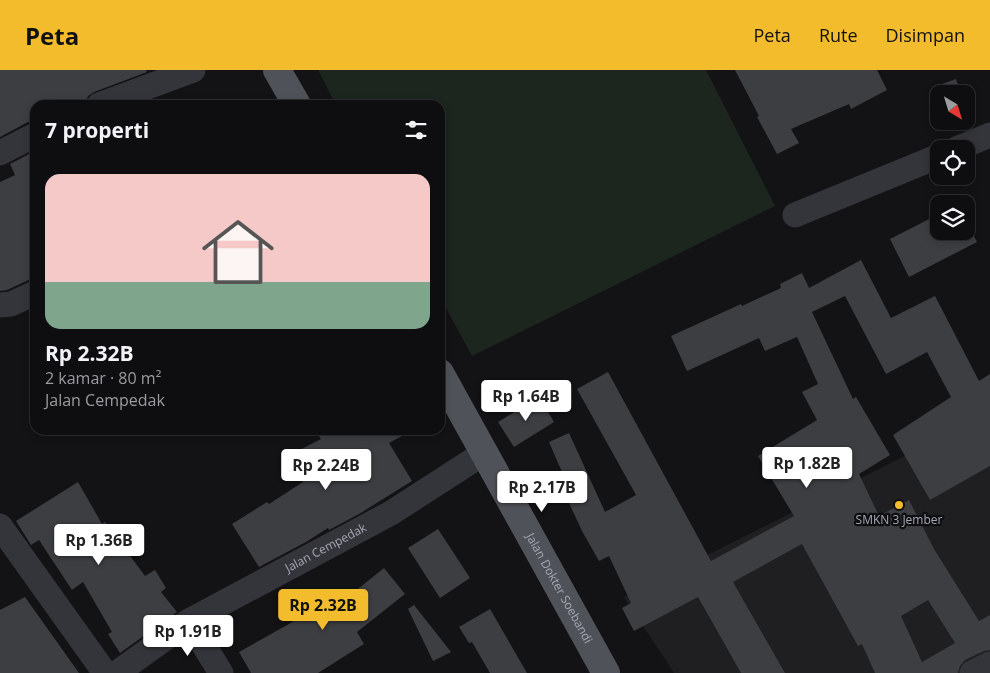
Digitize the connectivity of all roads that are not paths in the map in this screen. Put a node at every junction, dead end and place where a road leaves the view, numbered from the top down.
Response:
1 (193, 70) edge
2 (278, 70) edge
3 (112, 100) edge
4 (294, 100) edge
5 (990, 135) edge
6 (30, 138) edge
7 (975, 141) edge
8 (0, 153) edge
9 (930, 160) edge
10 (795, 215) dead end
11 (30, 295) edge
12 (0, 305) edge
13 (445, 382) edge
14 (484, 453) junction
15 (0, 526) edge
16 (189, 620) junction
17 (990, 664) edge
18 (105, 673) edge
19 (117, 673) edge
20 (221, 673) edge
21 (606, 673) edge
22 (972, 673) edge

1 - 3 street
2 - 4 main road
5 - 7 street
6 - 8 street
9 - 10 street
11 - 12 street
13 - 14 main road, Jalan Dokter Soebandi
14 - 16 street, Jalan Cempedak
14 - 21 main road, Jalan Dokter Soebandi
15 - 18 street
16 - 19 street, Jalan Cempedak
16 - 20 street
17 - 22 street

